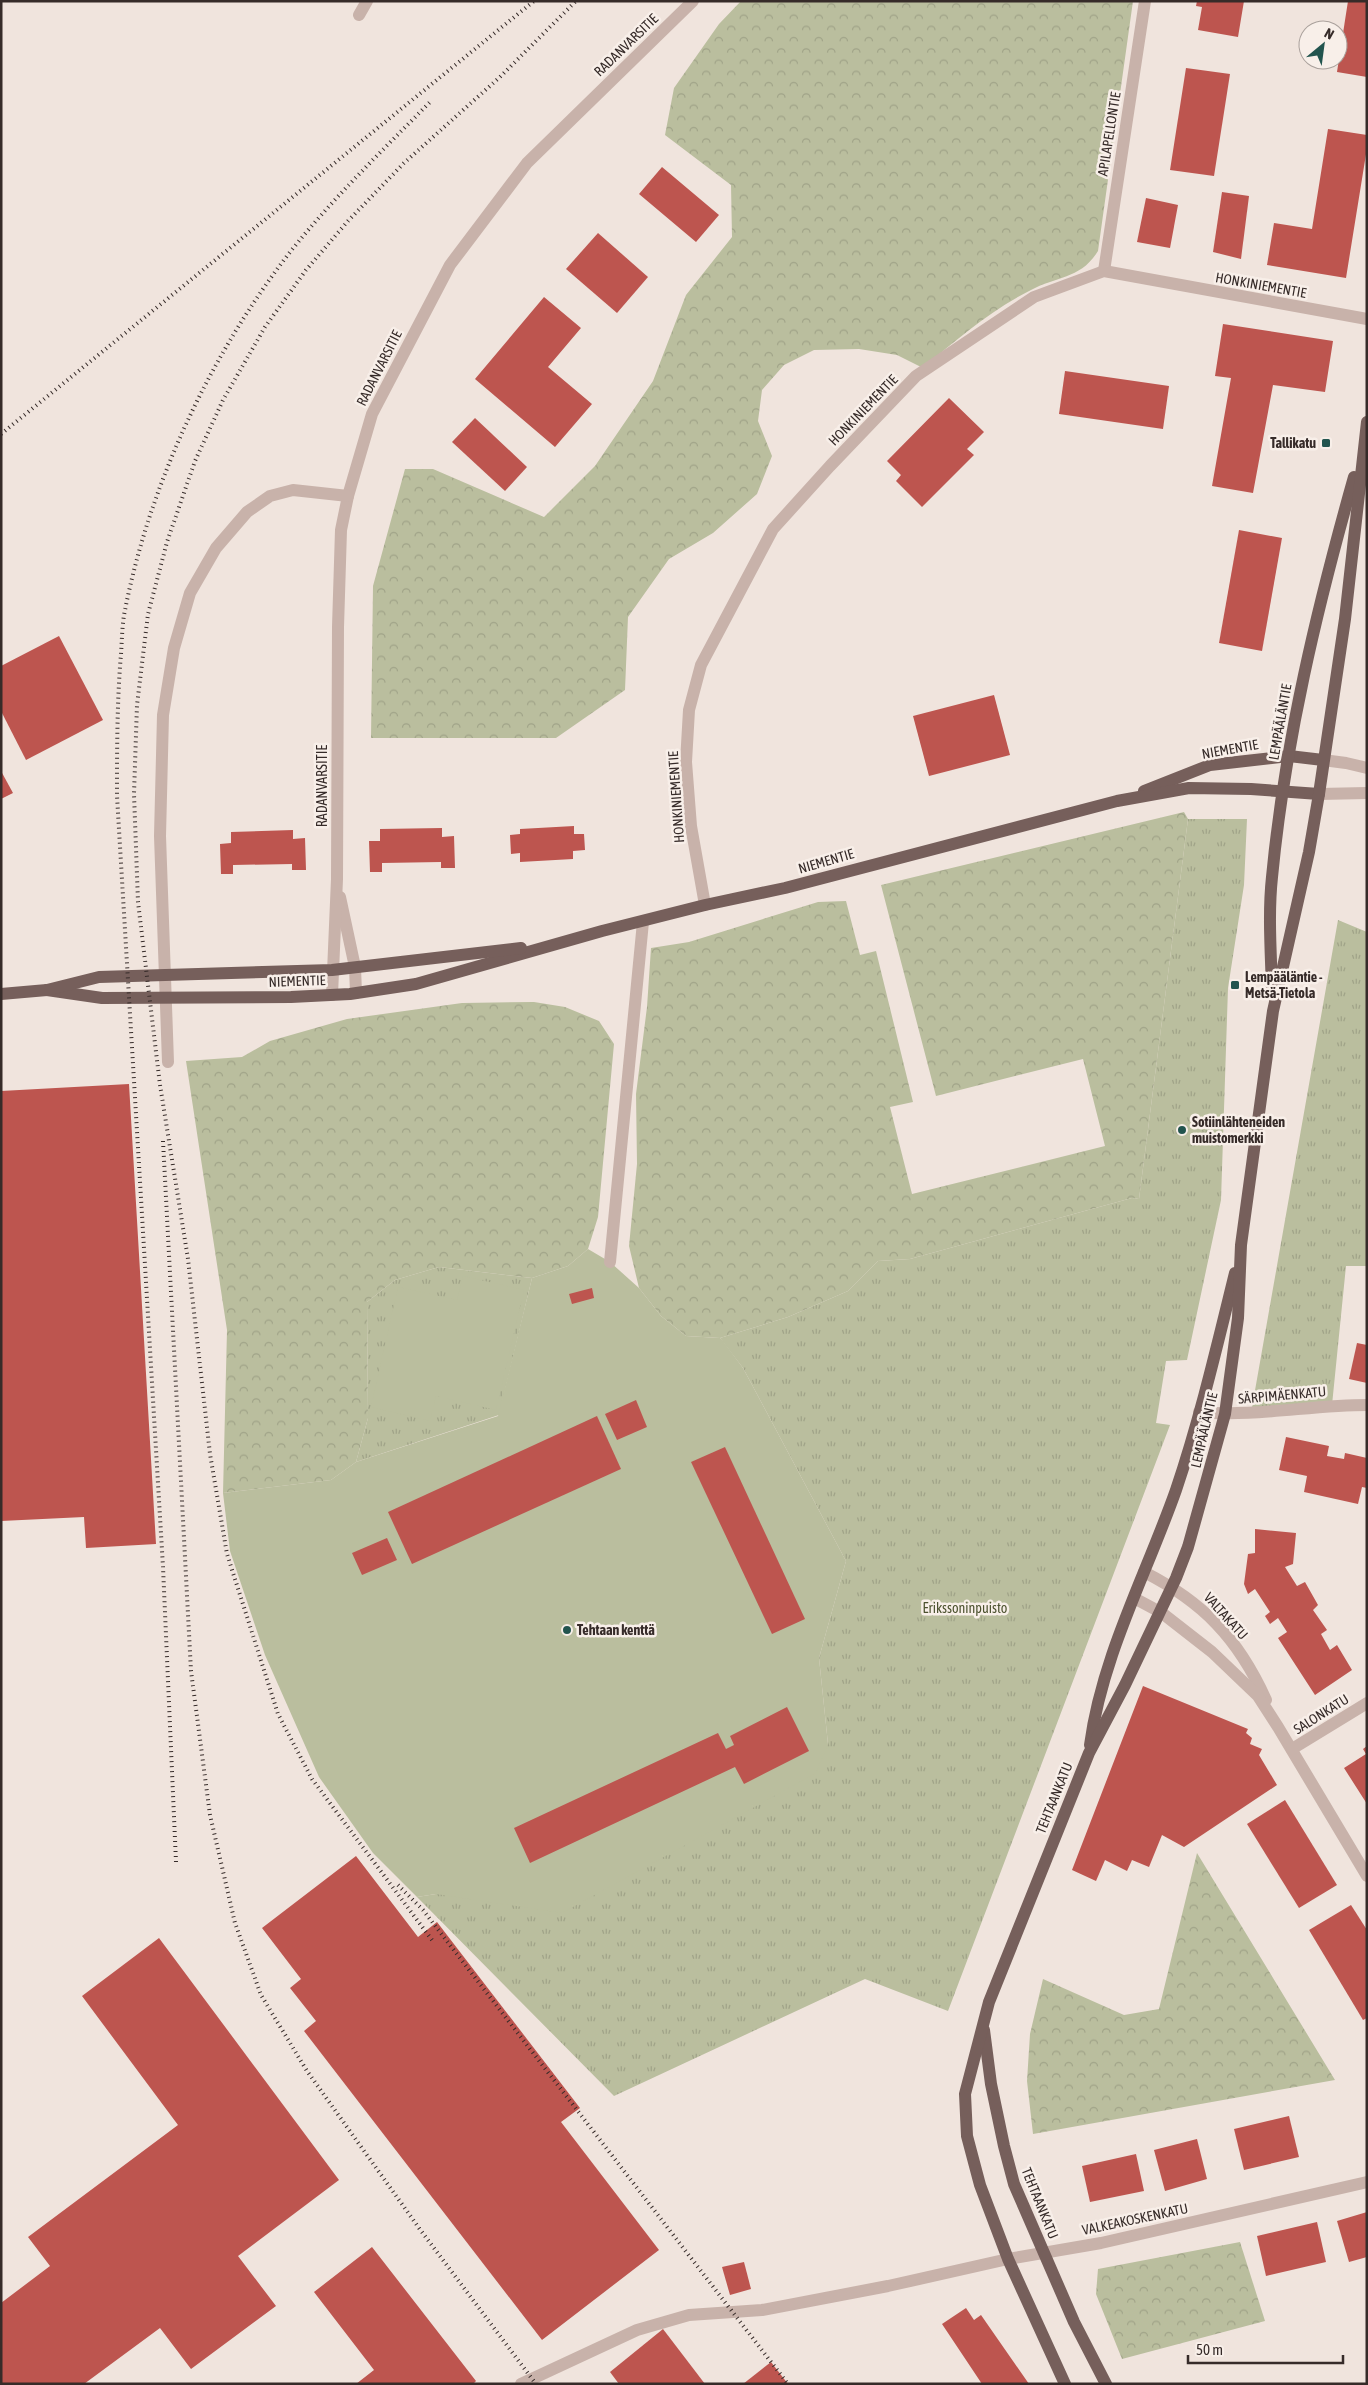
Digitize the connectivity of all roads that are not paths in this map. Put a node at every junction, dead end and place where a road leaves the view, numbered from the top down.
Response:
1 (367, 1) edge
2 (693, 1) edge
3 (1145, 1) edge
4 (359, 15) dead end
5 (1104, 271) junction
6 (1367, 319) edge
7 (1367, 422) edge
8 (1363, 446) junction
9 (348, 496) junction
10 (1289, 756) junction
11 (1323, 760) junction
12 (1367, 768) edge
13 (1283, 791) junction
14 (1367, 793) edge
15 (1319, 794) junction
16 (1117, 801) junction
17 (337, 879) junction
18 (705, 905) junction
19 (643, 922) junction
20 (543, 947) junction
21 (355, 967) junction
22 (332, 970) junction
23 (47, 990) junction
24 (356, 993) junction
25 (1, 994) edge
26 (332, 995) junction
27 (1273, 1011) junction
28 (168, 1062) dead end
29 (1241, 1246) junction
30 (610, 1262) dead end
31 (1367, 1405) edge
32 (1200, 1412) junction
33 (1225, 1414) junction
34 (1144, 1572) junction
35 (1173, 1587) junction
36 (1134, 1598) junction
37 (1162, 1613) junction
38 (1367, 1703) edge
39 (1278, 1727) junction
40 (1292, 1749) junction
41 (1088, 1753) junction
42 (1367, 1876) edge
43 (984, 2022) junction
44 (1367, 2182) edge
45 (1044, 2252) junction
46 (1008, 2259) junction
47 (521, 2384) edge
48 (1065, 2384) edge
49 (1106, 2384) edge

1 - 4 street
2 - 9 street, RADANVARSITIE
3 - 5 street, APILAPELLONTIE
5 - 6 street, HONKINIEMENTIE
5 - 18 street, HONKINIEMENTIE
7 - 8 main road, LEMPÄÄLÄNTIE
8 - 10 main road, LEMPÄÄLÄNTIE
8 - 11 main road, LEMPÄÄLÄNTIE
9 - 17 street, RADANVARSITIE
9 - 28 street
10 - 11 main road, NIEMENTIE
10 - 13 main road, LEMPÄÄLÄNTIE
10 - 16 main road, NIEMENTIE
11 - 12 street
11 - 15 main road, LEMPÄÄLÄNTIE
13 - 15 main road, NIEMENTIE
13 - 16 main road, NIEMENTIE
13 - 27 main road, LEMPÄÄLÄNTIE
14 - 15 street
15 - 27 main road, LEMPÄÄLÄNTIE
16 - 18 main road, NIEMENTIE
17 - 21 street, RADANVARSITIE
17 - 22 street, RADANVARSITIE
18 - 19 main road, NIEMENTIE
19 - 20 main road, NIEMENTIE
19 - 30 street
20 - 21 main road, NIEMENTIE
20 - 24 main road, NIEMENTIE
21 - 22 main road, NIEMENTIE
21 - 24 street, RADANVARSITIE
22 - 23 main road, NIEMENTIE
22 - 26 street, RADANVARSITIE
23 - 25 main road, NIEMENTIE
23 - 26 main road, NIEMENTIE
24 - 26 main road, NIEMENTIE
27 - 29 main road, LEMPÄÄLÄNTIE
29 - 32 main road, LEMPÄÄLÄNTIE
29 - 33 main road, LEMPÄÄLÄNTIE
31 - 33 street, SÄRPIMÄENKATU
32 - 33 street, SÄRPIMÄENKATU
32 - 34 main road, LEMPÄÄLÄNTIE
33 - 35 main road, LEMPÄÄLÄNTIE
34 - 35 street, VALTAKATU
34 - 36 main road, LEMPÄÄLÄNTIE
35 - 37 main road, LEMPÄÄLÄNTIE
35 - 39 street, VALTAKATU
36 - 37 street, VALTAKATU
36 - 41 main road, TEHTAANKATU
37 - 39 street, VALTAKATU
37 - 41 main road, TEHTAANKATU
38 - 40 street, SALONKATU
39 - 40 street, VALTAKATU
40 - 42 street, VALTAKATU
41 - 43 main road, TEHTAANKATU
43 - 45 main road, TEHTAANKATU
43 - 46 main road, TEHTAANKATU
44 - 45 street, VALKEAKOSKENKATU
45 - 46 street, VALKEAKOSKENKATU
45 - 49 main road, TEHTAANKATU
46 - 47 street, VALKEAKOSKENKATU
46 - 48 main road, TEHTAANKATU

